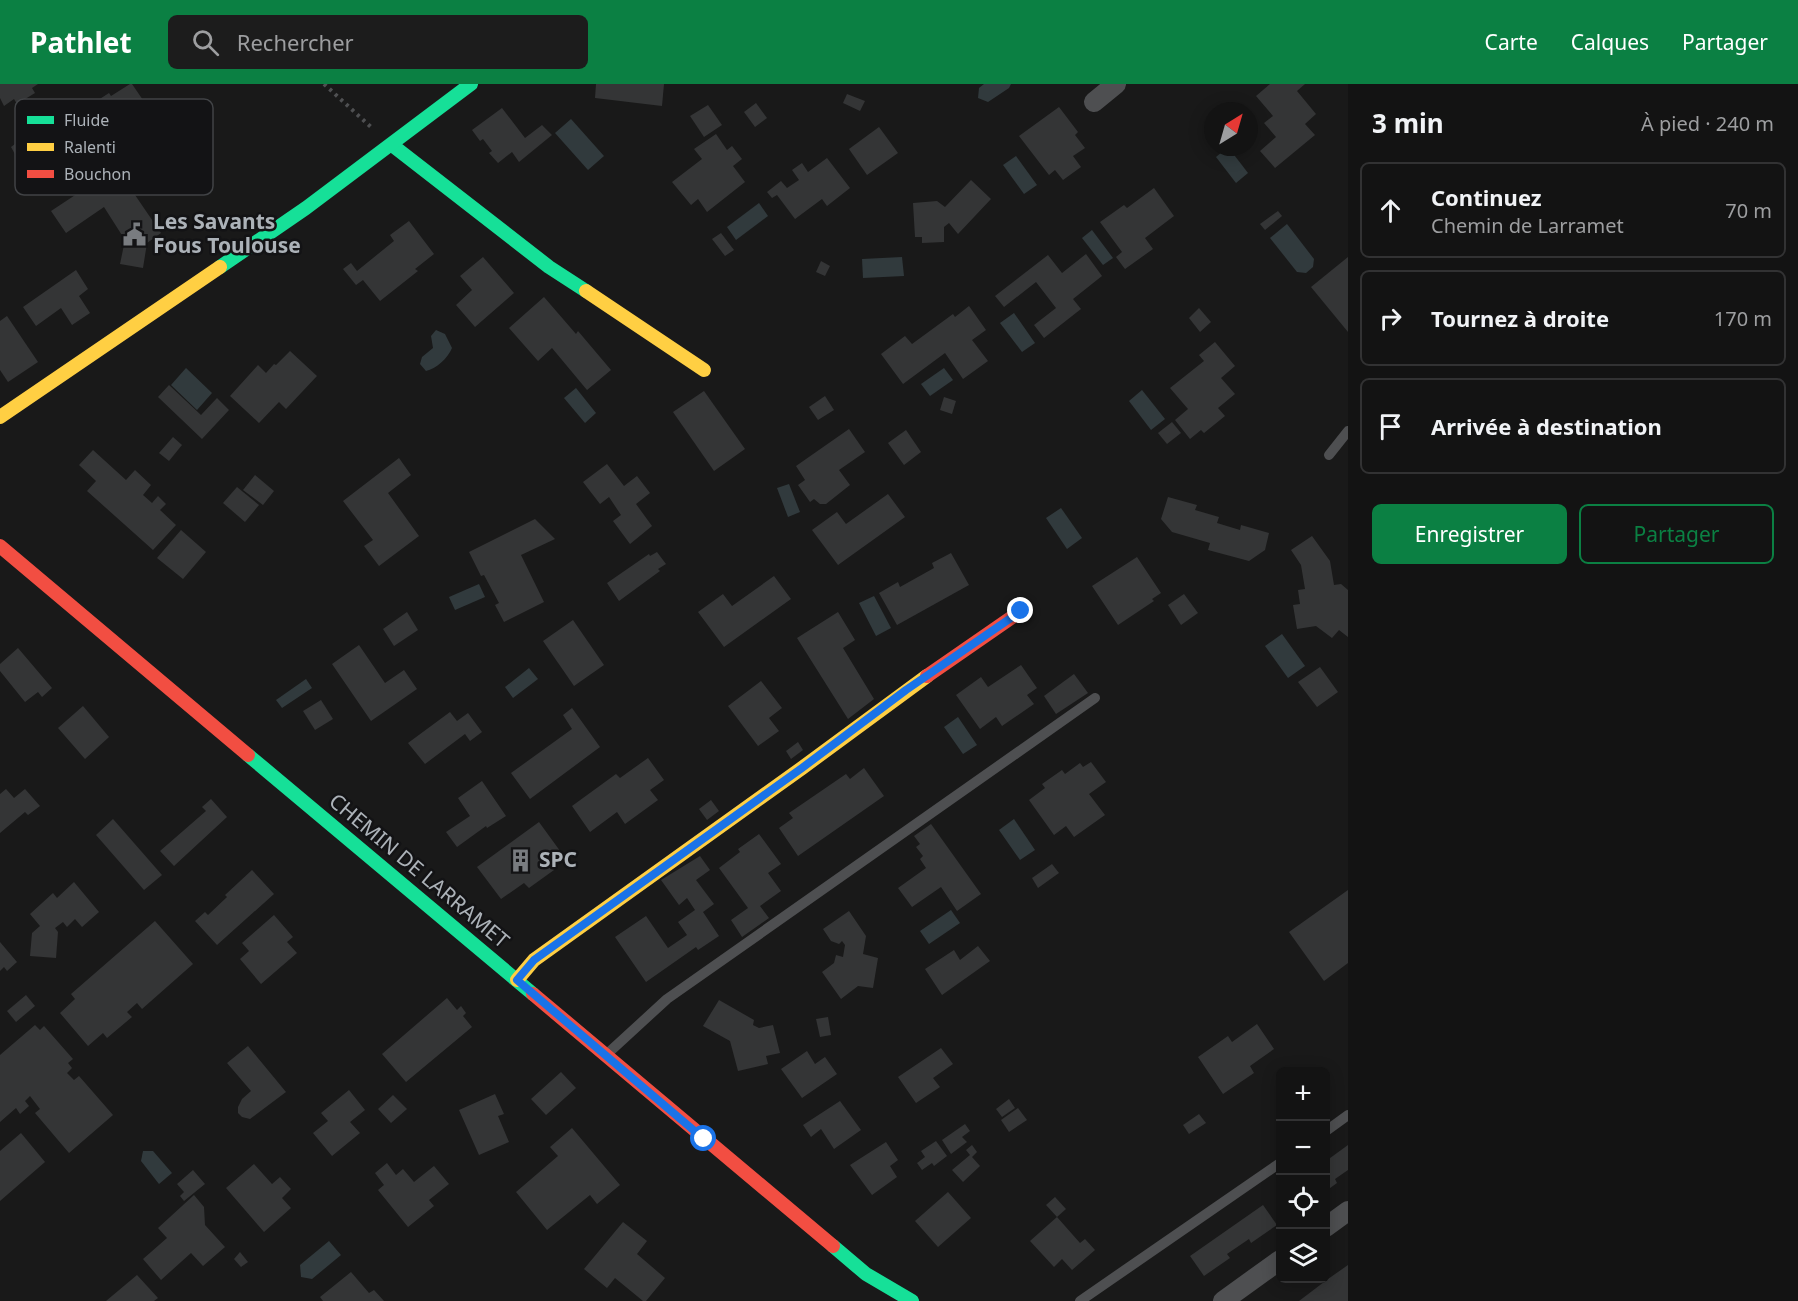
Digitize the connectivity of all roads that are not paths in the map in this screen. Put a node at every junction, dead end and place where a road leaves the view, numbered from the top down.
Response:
1 (471, 84) edge
2 (1116, 84) edge
3 (1094, 102) dead end
4 (392, 145) junction
5 (704, 370) dead end
6 (0, 417) edge
7 (1348, 431) edge
8 (1329, 455) dead end
9 (0, 546) edge
10 (1021, 611) dead end
11 (1095, 698) dead end
12 (517, 980) junction
13 (605, 1056) junction
14 (1348, 1115) edge
15 (1330, 1128) edge
16 (1276, 1166) edge
17 (1348, 1211) edge
18 (1330, 1224) edge
19 (1276, 1264) edge
20 (866, 1274) junction
21 (891, 1301) edge
22 (912, 1301) edge
23 (1080, 1301) edge
24 (1223, 1301) edge

1 - 4 street
2 - 3 street
4 - 5 street
4 - 6 street
7 - 8 lane
9 - 12 street, CHEMIN DE LARRAMET
10 - 12 street
11 - 13 lane
12 - 13 street, CHEMIN DE LARRAMET
13 - 20 street, CHEMIN DE LARRAMET
14 - 15 lane
16 - 23 lane
17 - 18 street
19 - 24 street
20 - 21 street, CHEMIN DE LARRAMET
20 - 22 street, CHEMIN DE LARRAMET

